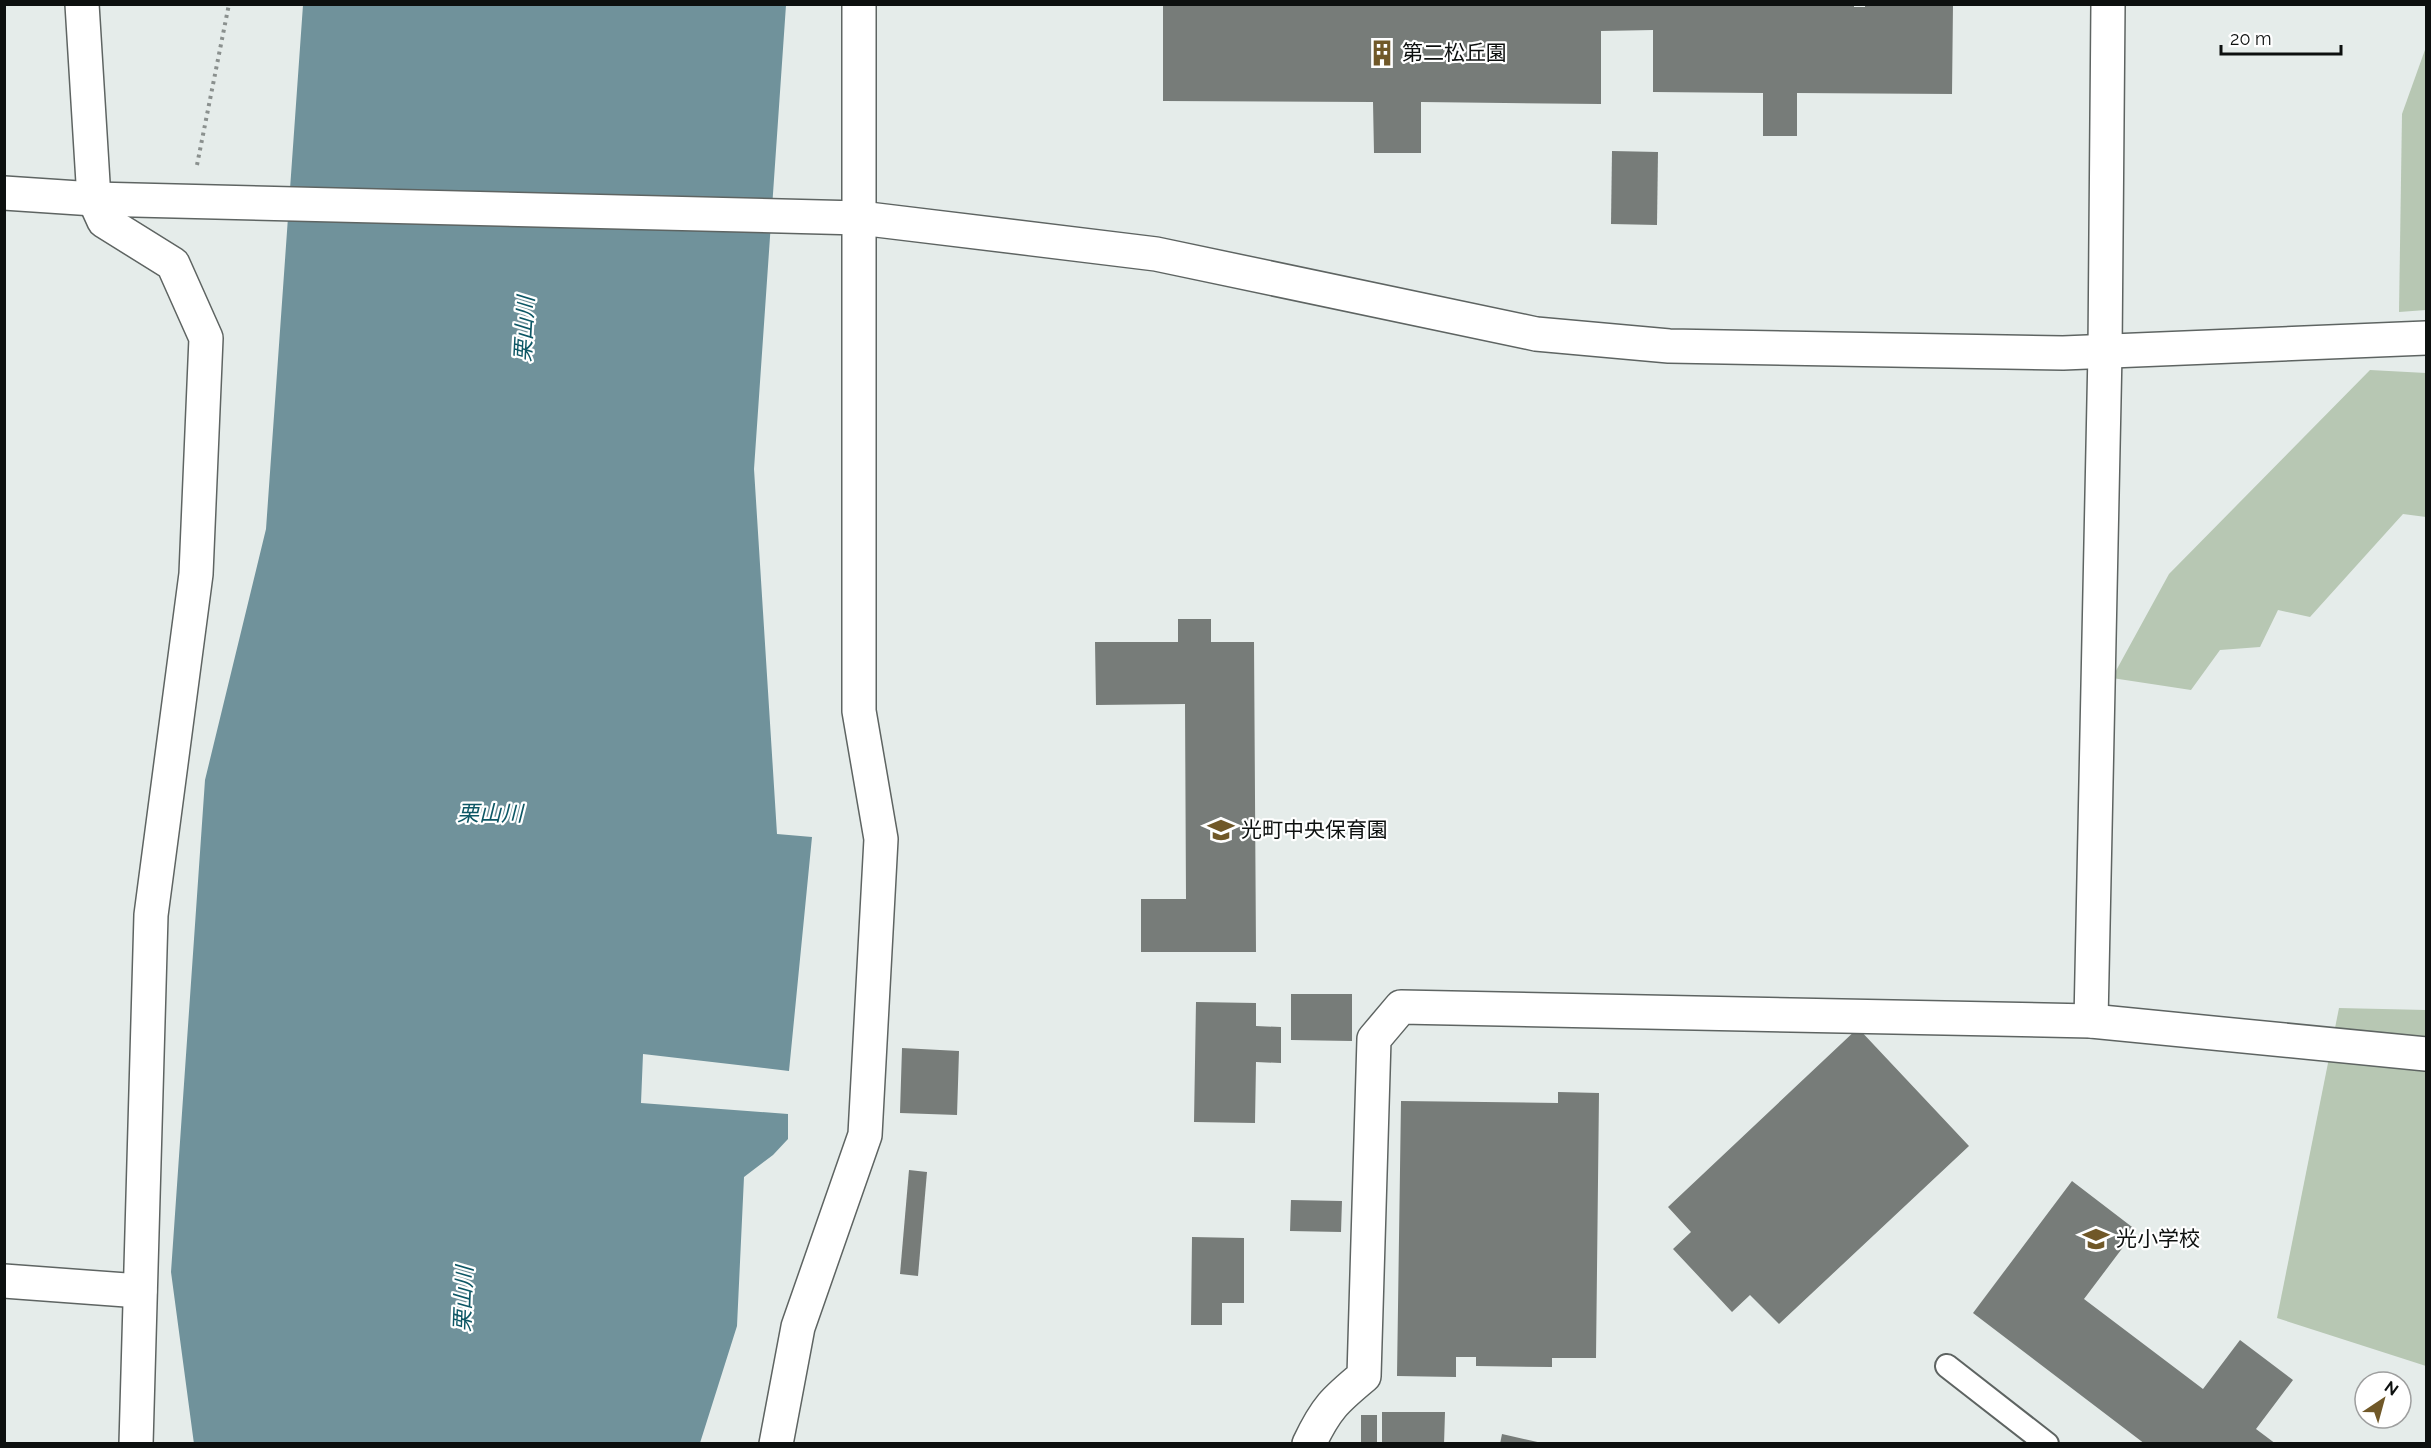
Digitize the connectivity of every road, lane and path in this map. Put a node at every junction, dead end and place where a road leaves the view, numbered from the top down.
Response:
1 (82, 4) edge
2 (229, 4) edge
3 (859, 4) edge
4 (2108, 4) edge
5 (4, 193) edge
6 (94, 199) junction
7 (190, 201) junction
8 (860, 218) junction
9 (2427, 338) edge
10 (2105, 352) junction
11 (2091, 1021) junction
12 (2427, 1054) edge
13 (4, 1281) edge
14 (140, 1291) junction
15 (1947, 1366) dead end
16 (136, 1443) edge
17 (776, 1443) edge
18 (1309, 1443) edge
19 (2047, 1443) edge

1 - 6 street
2 - 7 path
3 - 8 street
4 - 10 street
5 - 6 street
6 - 7 street
6 - 14 street
7 - 8 street
8 - 10 street
8 - 17 street
9 - 10 street
10 - 11 street
11 - 12 street
11 - 18 street
13 - 14 street
14 - 16 street
15 - 19 lane

